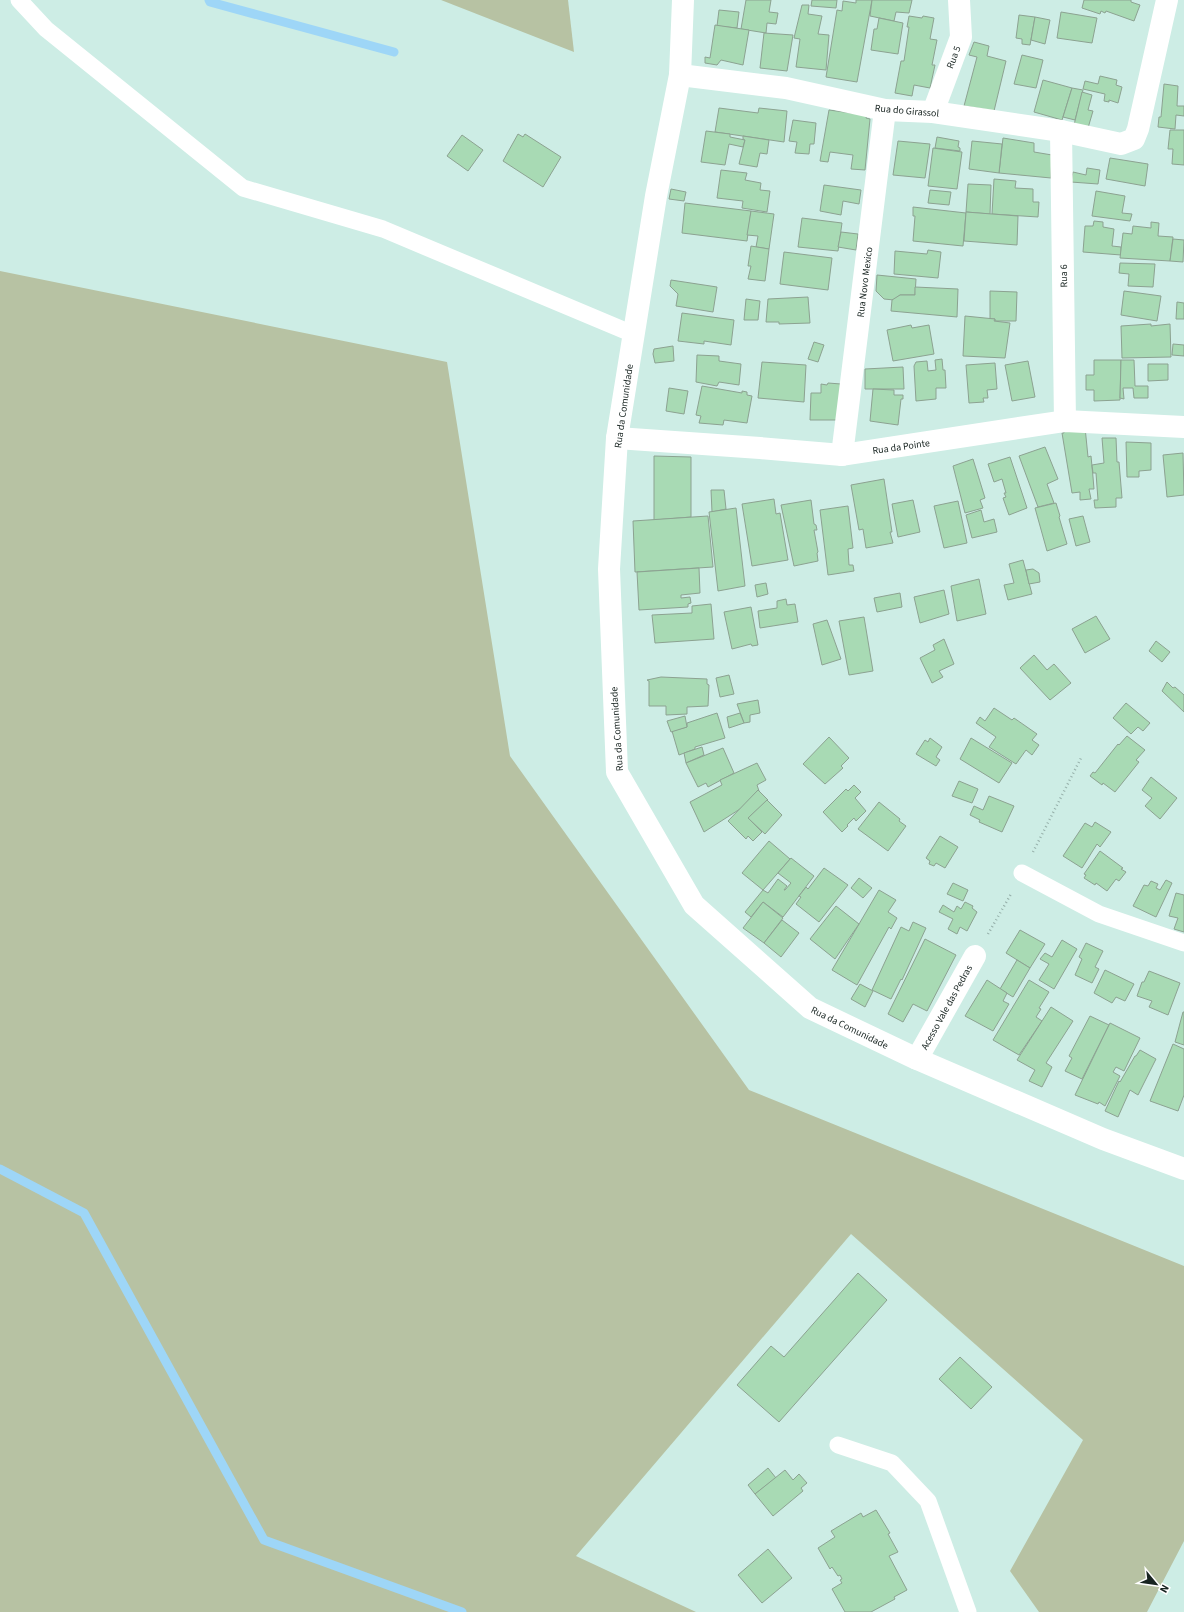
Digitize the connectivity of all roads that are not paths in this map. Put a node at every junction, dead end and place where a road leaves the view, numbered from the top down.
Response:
1 (19, 0) edge
2 (683, 0) edge
3 (959, 0) edge
4 (1167, 0) edge
5 (680, 75) junction
6 (885, 110) junction
7 (932, 112) junction
8 (1061, 131) junction
9 (633, 334) junction
10 (1065, 421) junction
11 (1184, 427) edge
12 (617, 438) junction
13 (842, 455) junction
14 (1022, 873) dead end
15 (1184, 943) edge
16 (975, 956) dead end
17 (917, 1058) junction
18 (1184, 1169) edge
19 (838, 1446) dead end
20 (968, 1612) edge

1 - 9 lane
2 - 5 street, Rua da Comunidade
3 - 7 street, Rua 5
4 - 8 street, Rua do Girassol
5 - 6 street, Rua do Girassol
5 - 9 street, Rua da Comunidade
6 - 7 street, Rua do Girassol
6 - 13 street, Rua Novo Mexico
7 - 8 street, Rua do Girassol
8 - 10 street, Rua 6
9 - 12 street, Rua da Comunidade
10 - 11 street, Rua da Pointe
10 - 13 street, Rua da Pointe
12 - 13 street, Rua da Pointe
12 - 17 street, Rua da Comunidade
14 - 15 lane
16 - 17 street, Acesso Vale das Pedras
17 - 18 street, Rua da Comunidade
19 - 20 lane

